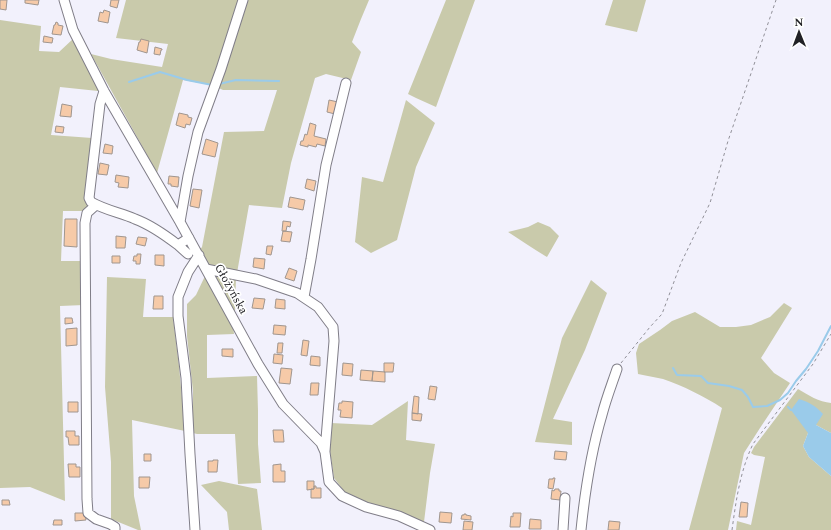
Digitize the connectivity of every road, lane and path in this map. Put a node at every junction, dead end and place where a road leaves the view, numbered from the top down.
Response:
1 (64, 0) edge
2 (243, 0) edge
3 (776, 0) edge
4 (346, 83) dead end
5 (104, 91) junction
6 (96, 205) junction
7 (180, 222) junction
8 (189, 238) junction
9 (178, 245) junction
10 (188, 254) dead end
11 (199, 255) junction
12 (206, 269) junction
13 (304, 297) junction
14 (831, 334) edge
15 (617, 368) joint
16 (325, 452) junction
17 (565, 498) dead end
18 (115, 530) edge
19 (195, 530) edge
20 (430, 530) edge
21 (563, 530) edge
22 (581, 530) edge
23 (732, 530) edge

1 - 5 street, Głożyńska
2 - 7 street
3 - 15 path
4 - 13 street
5 - 6 street
5 - 7 street, Głożyńska
6 - 9 street
6 - 18 street
7 - 8 street, Głożyńska
8 - 9 street
8 - 11 street, Głożyńska
9 - 10 street
11 - 12 street, Głożyńska
11 - 19 street
12 - 13 street
12 - 16 street, Głożyńska
13 - 16 street
14 - 23 path
15 - 22 street
16 - 20 street, Głożyńska
17 - 21 street

